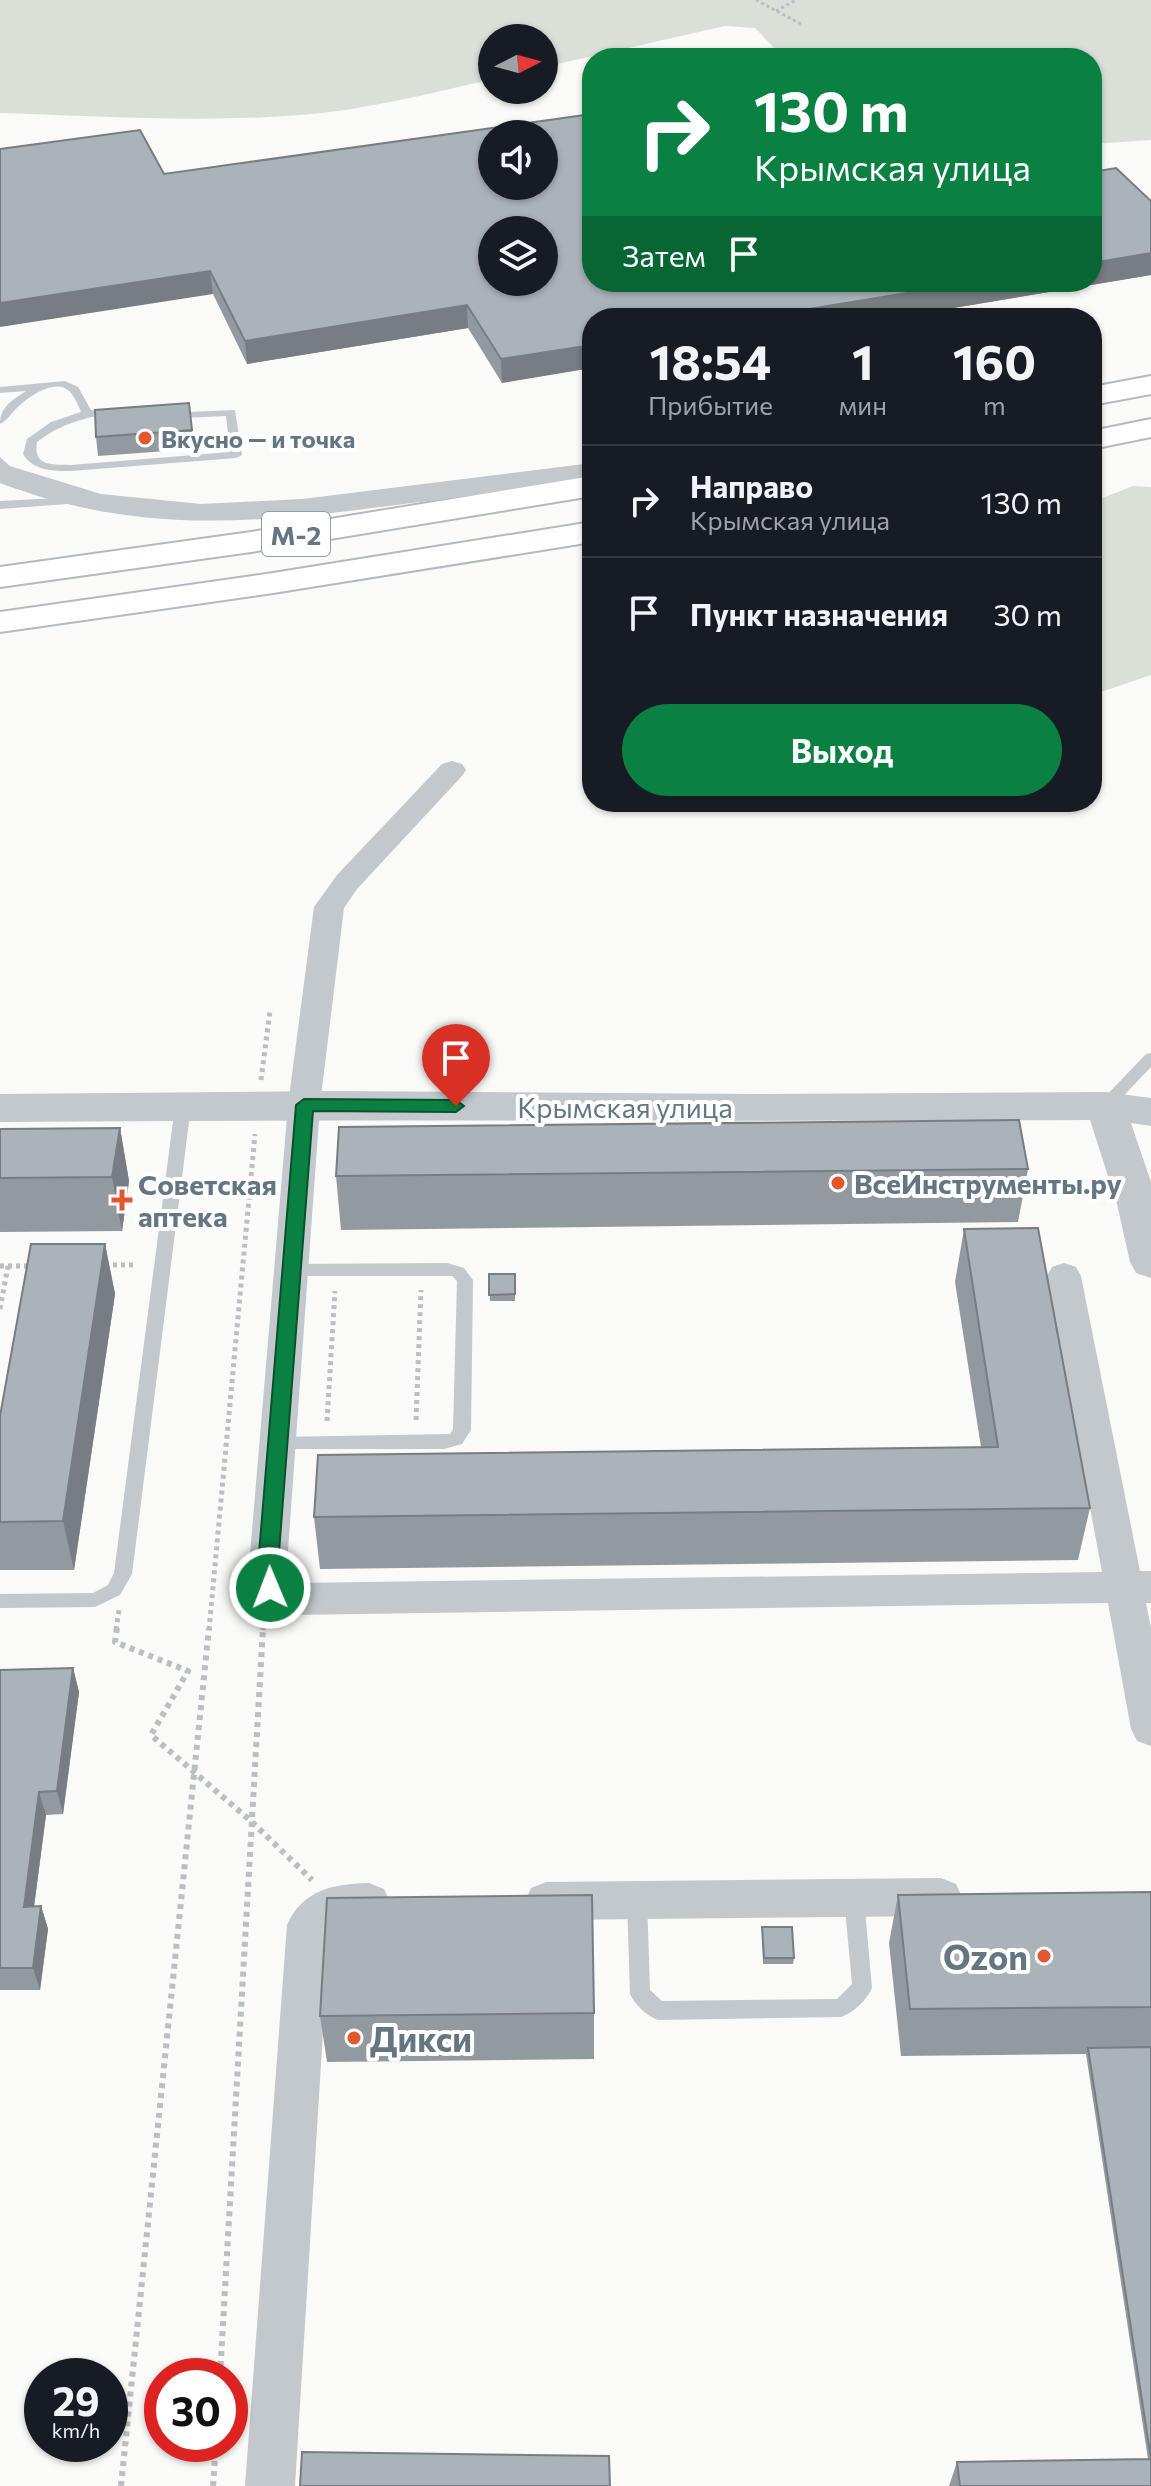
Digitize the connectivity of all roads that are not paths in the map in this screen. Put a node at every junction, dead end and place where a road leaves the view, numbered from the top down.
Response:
1 (49, 383) junction
2 (1151, 385) edge
3 (0, 390) edge
4 (1102, 394) edge
5 (87, 412) junction
6 (0, 421) edge
7 (1151, 428) edge
8 (1102, 438) edge
9 (7, 471) edge
10 (582, 473) edge
11 (582, 488) edge
12 (90, 502) junction
13 (0, 505) edge
14 (582, 534) edge
15 (0, 577) edge
16 (0, 622) edge
17 (452, 770) dead end
18 (1151, 1058) edge
19 (304, 1105) junction
20 (183, 1106) junction
21 (1105, 1106) junction
22 (0, 1108) edge
23 (1151, 1112) edge
24 (1151, 1126) edge
25 (1151, 1262) edge
26 (291, 1270) junction
27 (1064, 1276) dead end
28 (277, 1444) junction
29 (1138, 1588) edge
30 (0, 1601) edge
31 (1151, 1729) edge
32 (979, 1897) edge
33 (854, 1898) junction
34 (637, 1900) junction
35 (510, 1901) edge
36 (415, 1902) edge
37 (270, 2486) edge

1 - 3 lane
1 - 5 lane
1 - 6 lane
2 - 4 highway
5 - 5 lane
7 - 8 highway
9 - 12 street
10 - 12 street
11 - 15 highway, М-2
12 - 13 lane
14 - 16 highway, М-2
17 - 19 street
18 - 21 lane
19 - 20 street, Крымская улица
19 - 21 street, Крымская улица
19 - 26 street
20 - 22 street, Крымская улица
20 - 30 lane
21 - 23 street, Крымская улица
21 - 24 street
21 - 25 street
26 - 28 street
26 - 28 lane
27 - 29 street
28 - 29 street
29 - 31 street
32 - 33 street
33 - 34 street
33 - 34 lane
34 - 35 street
36 - 37 street

